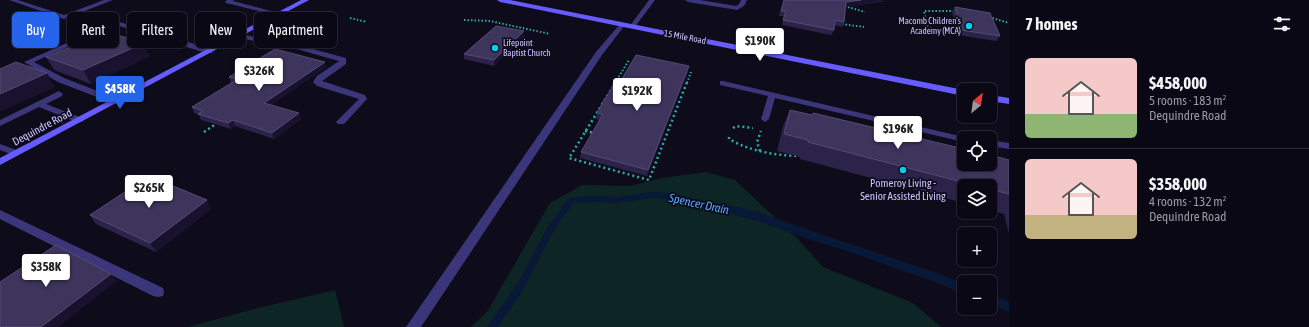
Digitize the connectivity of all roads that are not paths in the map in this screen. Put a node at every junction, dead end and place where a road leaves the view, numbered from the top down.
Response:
1 (12, 0) edge
2 (110, 0) edge
3 (231, 0) edge
4 (306, 0) edge
5 (500, 0) edge
6 (652, 0) edge
7 (688, 0) edge
8 (744, 0) edge
9 (270, 12) edge
10 (283, 12) edge
11 (622, 25) junction
12 (632, 27) junction
13 (246, 37) edge
14 (215, 48) edge
15 (209, 51) junction
16 (723, 83) dead end
17 (957, 92) edge
18 (59, 94) dead end
19 (772, 95) junction
20 (997, 99) edge
21 (115, 101) junction
22 (1009, 101) edge
23 (38, 104) junction
24 (765, 119) dead end
25 (79, 120) junction
26 (341, 122) dead end
27 (0, 123) edge
28 (957, 137) edge
29 (997, 144) edge
30 (1009, 146) edge
31 (0, 147) edge
32 (16, 153) junction
33 (0, 162) edge
34 (0, 214) edge
35 (158, 292) dead end
36 (413, 327) edge

1 - 2 lane
3 - 9 lane
4 - 10 main road, Dequindre Road
5 - 11 main road, 15 Mile Road
6 - 12 lane
7 - 8 lane
11 - 12 main road, 15 Mile Road
11 - 36 lane
12 - 17 main road, 15 Mile Road
13 - 26 lane
14 - 15 main road, Dequindre Road
15 - 21 main road, Dequindre Road
15 - 21 lane
16 - 19 lane
18 - 23 lane
19 - 24 lane
19 - 28 lane
20 - 22 main road
21 - 25 main road, Dequindre Road
23 - 25 lane
23 - 27 lane
25 - 32 main road, Dequindre Road
29 - 30 lane
31 - 32 lane
32 - 33 main road, Dequindre Road
34 - 35 lane

